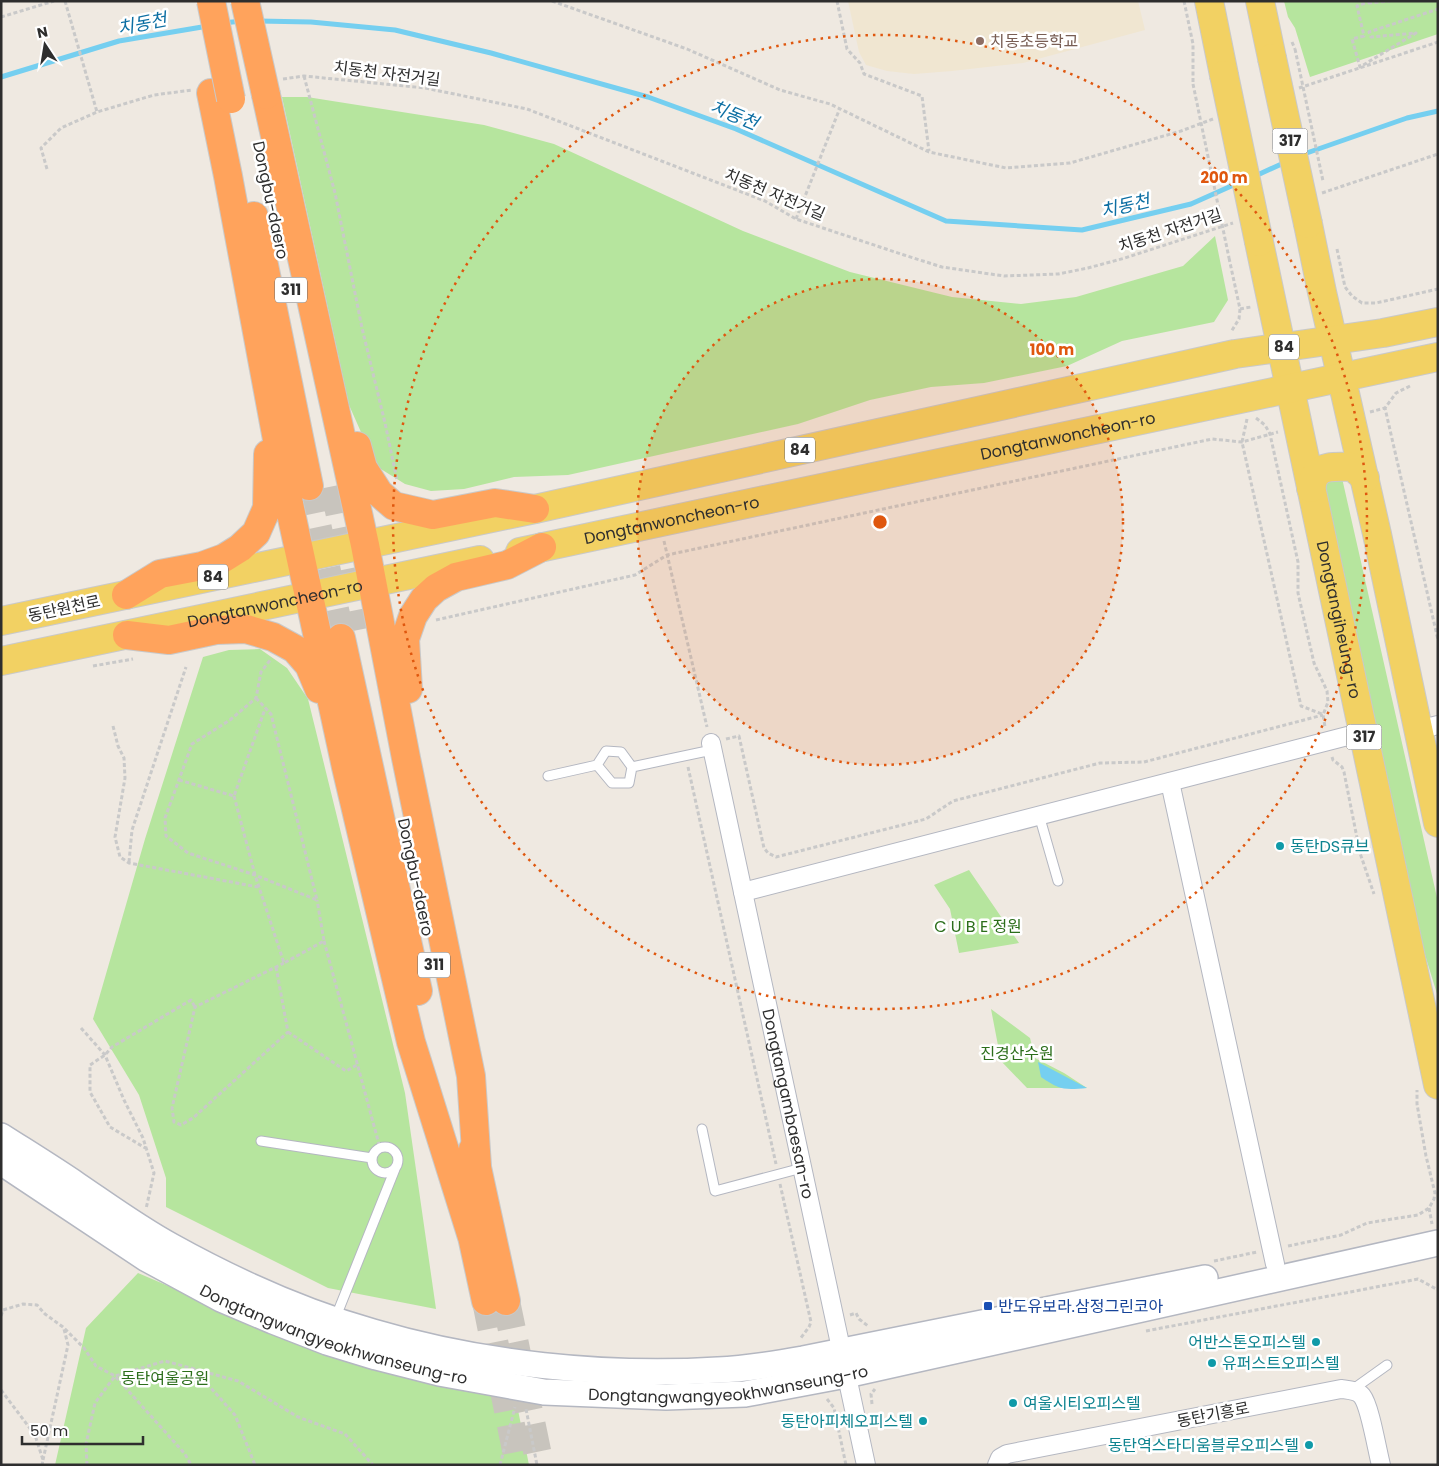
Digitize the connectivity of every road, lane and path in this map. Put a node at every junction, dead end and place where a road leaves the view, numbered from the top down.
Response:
1 (54, 1) edge
2 (65, 1) edge
3 (192, 1) edge
4 (211, 1) edge
5 (228, 1) edge
6 (245, 1) edge
7 (552, 1) edge
8 (837, 1) edge
9 (1184, 1) edge
10 (1209, 1) edge
11 (1260, 1) edge
12 (1390, 1) edge
13 (1368, 2) edge
14 (1438, 9) edge
15 (1, 17) edge
16 (1438, 42) edge
17 (1284, 53) junction
18 (1360, 67) junction
19 (304, 76) junction
20 (238, 92) junction
21 (1290, 92) dead end
22 (840, 108) junction
23 (97, 112) junction
24 (1217, 118) dead end
25 (929, 152) junction
26 (1438, 154) edge
27 (48, 169) dead end
28 (1314, 196) dead end
29 (1326, 196) dead end
30 (796, 219) junction
31 (1238, 221) dead end
32 (1336, 242) dead end
33 (1438, 289) edge
34 (1438, 322) edge
35 (1231, 333) dead end
36 (1334, 340) junction
37 (1281, 347) junction
38 (1438, 357) edge
39 (1342, 377) junction
40 (1290, 388) junction
41 (1396, 393) dead end
42 (336, 414) junction
43 (275, 432) junction
44 (1270, 434) junction
45 (1242, 442) junction
46 (1364, 478) junction
47 (322, 486) tunnel mouth
48 (398, 488) dead end
49 (1311, 488) junction
50 (535, 509) junction
51 (662, 536) dead end
52 (366, 546) junction
53 (542, 547) junction
54 (667, 555) junction
55 (300, 558) junction
56 (373, 583) junction
57 (126, 595) junction
58 (309, 597) junction
59 (1, 621) edge
60 (427, 622) dead end
61 (127, 635) junction
62 (1438, 640) edge
63 (273, 657) dead end
64 (1, 661) edge
65 (186, 667) dead end
66 (256, 698) junction
67 (266, 709) junction
68 (1323, 714) junction
69 (113, 726) dead end
70 (1428, 727) edge
71 (1363, 732) junction
72 (712, 746) junction
73 (406, 758) junction
74 (686, 758) dead end
75 (597, 765) junction
76 (346, 767) junction
77 (632, 767) junction
78 (548, 776) dead end
79 (179, 780) junction
80 (1170, 782) junction
81 (234, 796) junction
82 (1039, 815) junction
83 (1438, 823) edge
84 (129, 863) junction
85 (254, 875) junction
86 (1058, 880) dead end
87 (258, 887) junction
88 (743, 892) junction
89 (317, 900) junction
90 (324, 941) junction
91 (284, 963) junction
92 (276, 967) junction
93 (195, 1007) junction
94 (81, 1028) dead end
95 (288, 1032) junction
96 (106, 1055) junction
97 (357, 1065) junction
98 (1438, 1085) edge
99 (702, 1129) dead end
100 (1, 1136) edge
101 (261, 1141) dead end
102 (380, 1148) junction
103 (147, 1149) junction
104 (372, 1158) junction
105 (1, 1162) edge
106 (477, 1166) junction
107 (776, 1166) dead end
108 (802, 1168) junction
109 (395, 1169) junction
110 (778, 1176) dead end
111 (56, 1185) junction
112 (138, 1205) dead end
113 (146, 1210) junction
114 (153, 1214) dead end
115 (1438, 1226) edge
116 (472, 1237) junction
117 (1438, 1243) edge
118 (1275, 1264) junction
119 (1438, 1290) edge
120 (1, 1316) edge
121 (335, 1319) junction
122 (63, 1327) junction
123 (1137, 1332) dead end
124 (799, 1340) dead end
125 (841, 1351) junction
126 (1387, 1365) dead end
127 (194, 1369) junction
128 (846, 1375) junction
129 (115, 1376) junction
130 (881, 1383) dead end
131 (1, 1390) edge
132 (1352, 1391) junction
133 (516, 1400) dead end
134 (524, 1401) dead end
135 (873, 1410) dead end
136 (43, 1462) edge
137 (87, 1465) edge
138 (191, 1465) edge
139 (256, 1465) edge
140 (373, 1465) edge
141 (500, 1465) edge
142 (537, 1465) edge
143 (866, 1465) edge
144 (996, 1465) edge
145 (1381, 1465) edge

1 - 15 path
2 - 23 path
3 - 20 highway
4 - 20 highway, Dongbu-daero / 311, bridge
5 - 20 highway, Dongbu-daero / 311
6 - 20 highway, bridge
7 - 22 path
8 - 25 path
9 - 35 path, bridge
10 - 37 main road, Dongtangiheung-ro / 317, bridge
11 - 17 main road, 317
12 - 13 path
13 - 18 path
14 - 18 path
16 - 18 path
17 - 29 path, bridge
17 - 36 main road, 317, bridge
18 - 21 path
19 - 20 path, 치동천 자전거길
19 - 30 path, 치동천 자전거길
19 - 48 path
20 - 23 path, 치동천 자전거길
20 - 42 highway
20 - 43 highway
20 - 47 highway, Dongbu-daero / 311
22 - 25 path
22 - 30 path
23 - 27 path, 치동천 자전거길
24 - 25 path
26 - 28 path
30 - 31 path, 치동천 자전거길
32 - 33 path
34 - 36 main road, 84
36 - 37 main road, 84
36 - 39 main road, 317
37 - 40 main road, Dongtangiheung-ro / 317
37 - 50 main road, 84
38 - 39 main road, 84
39 - 40 main road, Dongtanwoncheon-ro / 84
39 - 46 main road, 317
40 - 49 main road, Dongtangiheung-ro / 317
40 - 53 main road, Dongtanwoncheon-ro / 84
41 - 62 path
42 - 50 highway
42 - 52 highway
43 - 55 highway
43 - 57 highway
44 - 45 path
44 - 45 path
44 - 68 path
45 - 54 path
45 - 68 path
46 - 49 main road
46 - 70 main road, 317
49 - 71 main road, Dongtangiheung-ro / 317
50 - 52 main road, 84
51 - 54 path
52 - 55 main road, 84
52 - 56 highway
53 - 56 main road, Dongtanwoncheon-ro / 84
53 - 73 highway
54 - 60 path
54 - 72 path
55 - 57 main road, 84
55 - 58 highway
56 - 58 main road, Dongtanwoncheon-ro / 84
56 - 73 highway
57 - 59 main road, 동탄원천로 / 84
58 - 61 main road, Dongtanwoncheon-ro / 84
58 - 76 highway
61 - 64 main road, Dongtanwoncheon-ro / 84
61 - 76 highway
63 - 66 path
65 - 84 path
66 - 67 path
66 - 79 path
67 - 81 path
67 - 89 path
68 - 72 path
69 - 84 path
70 - 83 main road, 317
71 - 80 street
71 - 98 main road, Dongtangiheung-ro / 317
72 - 77 lane
72 - 88 street, Dongtangambaesan-ro
73 - 106 highway
74 - 107 path
75 - 77 lane
75 - 77 lane
75 - 78 lane
76 - 116 highway
79 - 81 path
79 - 85 path
80 - 82 street
80 - 118 street
81 - 85 path
82 - 86 lane
82 - 88 street
84 - 87 path
85 - 87 path
85 - 89 path
87 - 91 path
88 - 108 street, Dongtangambaesan-ro
89 - 90 path
90 - 91 path
90 - 97 path
91 - 92 path
92 - 93 path
92 - 95 path
93 - 95 path
93 - 96 path
94 - 96 path
95 - 97 path
96 - 103 path
96 - 103 path
97 - 102 path
99 - 108 lane
100 - 111 street
101 - 104 lane
102 - 104 lane
102 - 109 lane
103 - 113 path
104 - 109 lane
105 - 111 street
106 - 116 highway, Dongbu-daero / 311
106 - 116 highway, Dongbu-daero / 311
108 - 125 street, Dongtangambaesan-ro
109 - 121 lane
110 - 124 path
111 - 121 street, Dongtangwangyeokhwanseung-ro
111 - 128 street, Dongtangwangyeokhwanseung-ro
112 - 113 path
113 - 114 path
115 - 118 street, Dongtangwangyeokhwanseung-ro
117 - 128 street, Dongtangwangyeokhwanseung-ro
118 - 125 street, Dongtangwangyeokhwanseung-ro
119 - 123 path
120 - 122 path
121 - 125 street, Dongtangwangyeokhwanseung-ro
122 - 129 path
122 - 136 path
125 - 128 street, Dongtangambaesan-ro
126 - 132 lane
127 - 129 path
127 - 139 path
127 - 140 path
128 - 143 street, Dongtangambaesan-ro
129 - 137 path
129 - 138 path
130 - 135 path
131 - 136 path
132 - 144 street, 동탄기흥로
132 - 145 street
133 - 141 path
134 - 142 path

